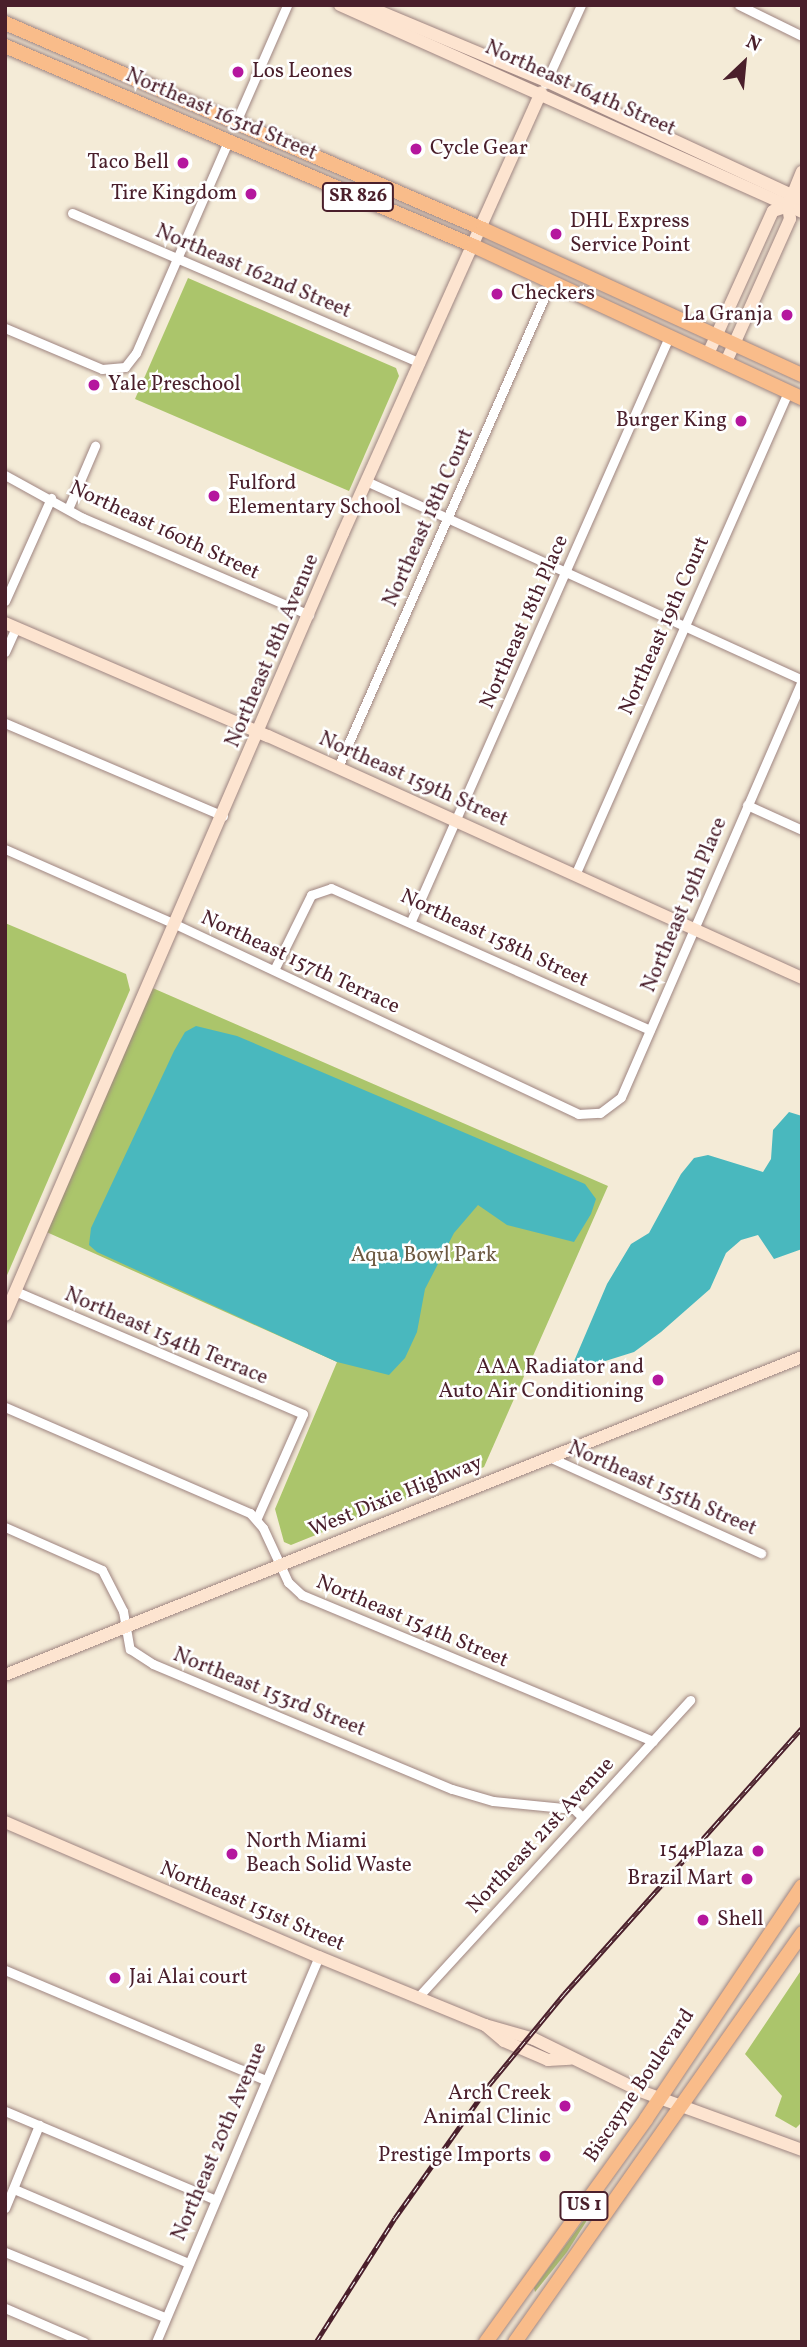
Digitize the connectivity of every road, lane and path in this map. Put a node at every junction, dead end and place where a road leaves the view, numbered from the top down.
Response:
1 (287, 5) edge
2 (340, 5) edge
3 (364, 5) edge
4 (582, 5) edge
5 (739, 5) edge
6 (5, 23) edge
7 (5, 30) edge
8 (23, 31) junction
9 (802, 36) edge
10 (5, 46) edge
11 (544, 87) junction
12 (236, 122) junction
13 (196, 128) junction
14 (267, 135) junction
15 (228, 141) junction
16 (802, 172) edge
17 (304, 174) junction
18 (358, 175) junction
19 (794, 201) edge
20 (802, 212) edge
21 (72, 213) dead end
22 (483, 229) junction
23 (474, 246) junction
24 (176, 259) junction
25 (551, 282) junction
26 (5, 328) edge
27 (717, 335) junction
28 (669, 337) junction
29 (735, 344) junction
30 (708, 354) junction
31 (726, 362) junction
32 (420, 363) junction
33 (802, 375) edge
34 (802, 385) edge
35 (795, 395) edge
36 (95, 446) dead end
37 (5, 475) edge
38 (366, 481) junction
39 (51, 498) junction
40 (68, 509) junction
41 (448, 519) junction
42 (565, 573) junction
43 (5, 601) edge
44 (309, 615) junction
45 (11, 625) edge
46 (684, 627) junction
47 (5, 652) edge
48 (802, 681) edge
49 (5, 723) edge
50 (259, 732) junction
51 (338, 768) junction
52 (747, 805) junction
53 (223, 816) junction
54 (457, 821) junction
55 (802, 830) edge
56 (5, 849) edge
57 (575, 875) junction
58 (411, 921) junction
59 (175, 923) junction
60 (694, 928) junction
61 (274, 971) junction
62 (802, 978) edge
63 (650, 1030) junction
64 (578, 1114) joint
65 (15, 1291) junction
66 (5, 1315) edge
67 (802, 1357) edge
68 (5, 1406) edge
69 (549, 1457) junction
70 (257, 1518) junction
71 (5, 1527) edge
72 (761, 1553) dead end
73 (279, 1565) junction
74 (125, 1627) junction
75 (5, 1675) edge
76 (690, 1700) dead end
77 (653, 1741) junction
78 (580, 1815) junction
79 (5, 1822) edge
80 (802, 1886) edge
81 (802, 1933) edge
82 (319, 1957) junction
83 (5, 1970) edge
84 (418, 1997) junction
85 (265, 2080) junction
86 (660, 2097) junction
87 (680, 2107) junction
88 (5, 2111) edge
89 (39, 2125) junction
90 (795, 2149) edge
91 (802, 2159) edge
92 (14, 2189) junction
93 (214, 2199) junction
94 (5, 2208) edge
95 (5, 2252) edge
96 (188, 2263) junction
97 (5, 2308) edge
98 (506, 2313) junction
99 (164, 2318) junction
100 (525, 2325) junction
101 (84, 2342) edge
102 (156, 2342) edge
103 (486, 2342) edge
104 (515, 2342) edge

1 - 12 street
2 - 11 street, Northeast 164th Street
3 - 11 street, Northeast 164th Street
4 - 11 street, Northeast 18th Avenue
5 - 9 street
6 - 8 main road, Northeast 163rd Street / SR 826
7 - 8 main road
8 - 12 main road, Northeast 163rd Street / SR 826
10 - 13 main road, Northeast 163rd Street / SR 826
11 - 19 street, Northeast 164th Street
11 - 22 street, Northeast 18th Avenue
12 - 13 main road
12 - 14 main road, Northeast 163rd Street / SR 826
13 - 15 main road, Northeast 163rd Street / SR 826
14 - 15 main road
14 - 18 main road, Northeast 163rd Street / SR 826
15 - 17 main road, Northeast 163rd Street / SR 826
15 - 24 street
16 - 19 street
17 - 18 main road
17 - 23 main road, Northeast 163rd Street / SR 826
18 - 22 main road, Northeast 163rd Street / SR 826
19 - 20 street, Northeast 164th Street
19 - 27 street
19 - 29 street
21 - 24 street, Northeast 162nd Street
22 - 23 street, Northeast 18th Avenue
22 - 27 main road, Northeast 163rd Street / SR 826
23 - 25 main road, Northeast 163rd Street / SR 826
23 - 32 street, Northeast 18th Avenue
24 - 26 street
24 - 32 street, Northeast 162nd Street
25 - 28 main road, Northeast 163rd Street / SR 826
25 - 41 street, Northeast 18th Court
27 - 29 main road, Northeast 163rd Street / SR 826
27 - 30 street
28 - 30 main road, Northeast 163rd Street / SR 826
28 - 42 street, Northeast 18th Place
29 - 31 street
29 - 33 main road, Northeast 163rd Street / SR 826
30 - 31 main road, Northeast 163rd Street / SR 826
31 - 35 main road, Northeast 163rd Street / SR 826
32 - 38 street, Northeast 18th Avenue
34 - 35 main road
35 - 46 street, Northeast 19th Court
36 - 40 street
37 - 39 street, Northeast 160th Street
38 - 41 street
38 - 44 street, Northeast 18th Avenue
39 - 40 street, Northeast 160th Street
39 - 43 street
40 - 44 street, Northeast 160th Street
41 - 42 street
41 - 51 street, Northeast 18th Court
42 - 46 street
42 - 54 street, Northeast 18th Place
44 - 50 street, Northeast 18th Avenue
45 - 47 street
45 - 50 street, Northeast 159th Street
46 - 48 street
46 - 57 street, Northeast 19th Court
48 - 52 street, Northeast 19th Place
49 - 53 street
50 - 51 street, Northeast 159th Street
50 - 53 street, Northeast 18th Avenue
51 - 54 street, Northeast 159th Street
52 - 55 street
52 - 60 street, Northeast 19th Place
53 - 59 street, Northeast 18th Avenue
54 - 57 street, Northeast 159th Street
54 - 58 street, Northeast 18th Place
56 - 59 street, Northeast 157th Terrace
57 - 60 street, Northeast 159th Street
58 - 61 street, Northeast 158th Street
58 - 63 street, Northeast 158th Street
59 - 61 street, Northeast 157th Terrace
59 - 65 street, Northeast 18th Avenue
60 - 62 street, Northeast 159th Street
60 - 63 street, Northeast 19th Place
61 - 64 street, Northeast 157th Terrace
63 - 64 street, Northeast 19th Place
65 - 66 street, Northeast 18th Avenue
65 - 70 street, Northeast 154th Terrace
67 - 69 street, West Dixie Highway
68 - 70 street
69 - 72 street, Northeast 155th Street
69 - 73 street, West Dixie Highway
70 - 73 street, Northeast 154th Street
71 - 74 street, Northeast 153rd Street
73 - 74 street, West Dixie Highway
73 - 77 street, Northeast 154th Street
74 - 75 street, West Dixie Highway
74 - 78 street, Northeast 153rd Street
76 - 77 street, Northeast 21st Avenue
77 - 78 street, Northeast 21st Avenue
78 - 84 street, Northeast 21st Avenue
79 - 82 street, Northeast 151st Street
80 - 86 main road, Biscayne Boulevard / US 1
81 - 87 main road, Biscayne Boulevard / US 1
82 - 84 street, Northeast 151st Street
82 - 85 street, Northeast 20th Avenue
83 - 85 street
84 - 86 street, Northeast 151st Street
85 - 93 street, Northeast 20th Avenue
86 - 87 street, Northeast 151st Street
86 - 98 main road, Biscayne Boulevard / US 1
87 - 90 street, Northeast 151st Street
87 - 100 main road, Biscayne Boulevard / US 1
88 - 89 street
89 - 92 street
89 - 93 street
90 - 91 street, Northeast 151st Street
92 - 94 street
92 - 96 street
93 - 96 street, Northeast 20th Avenue
95 - 99 street
96 - 99 street, Northeast 20th Avenue
97 - 101 street
98 - 100 main road
98 - 103 main road, Biscayne Boulevard / US 1
99 - 102 street, Northeast 20th Avenue
100 - 104 main road, Biscayne Boulevard / US 1

